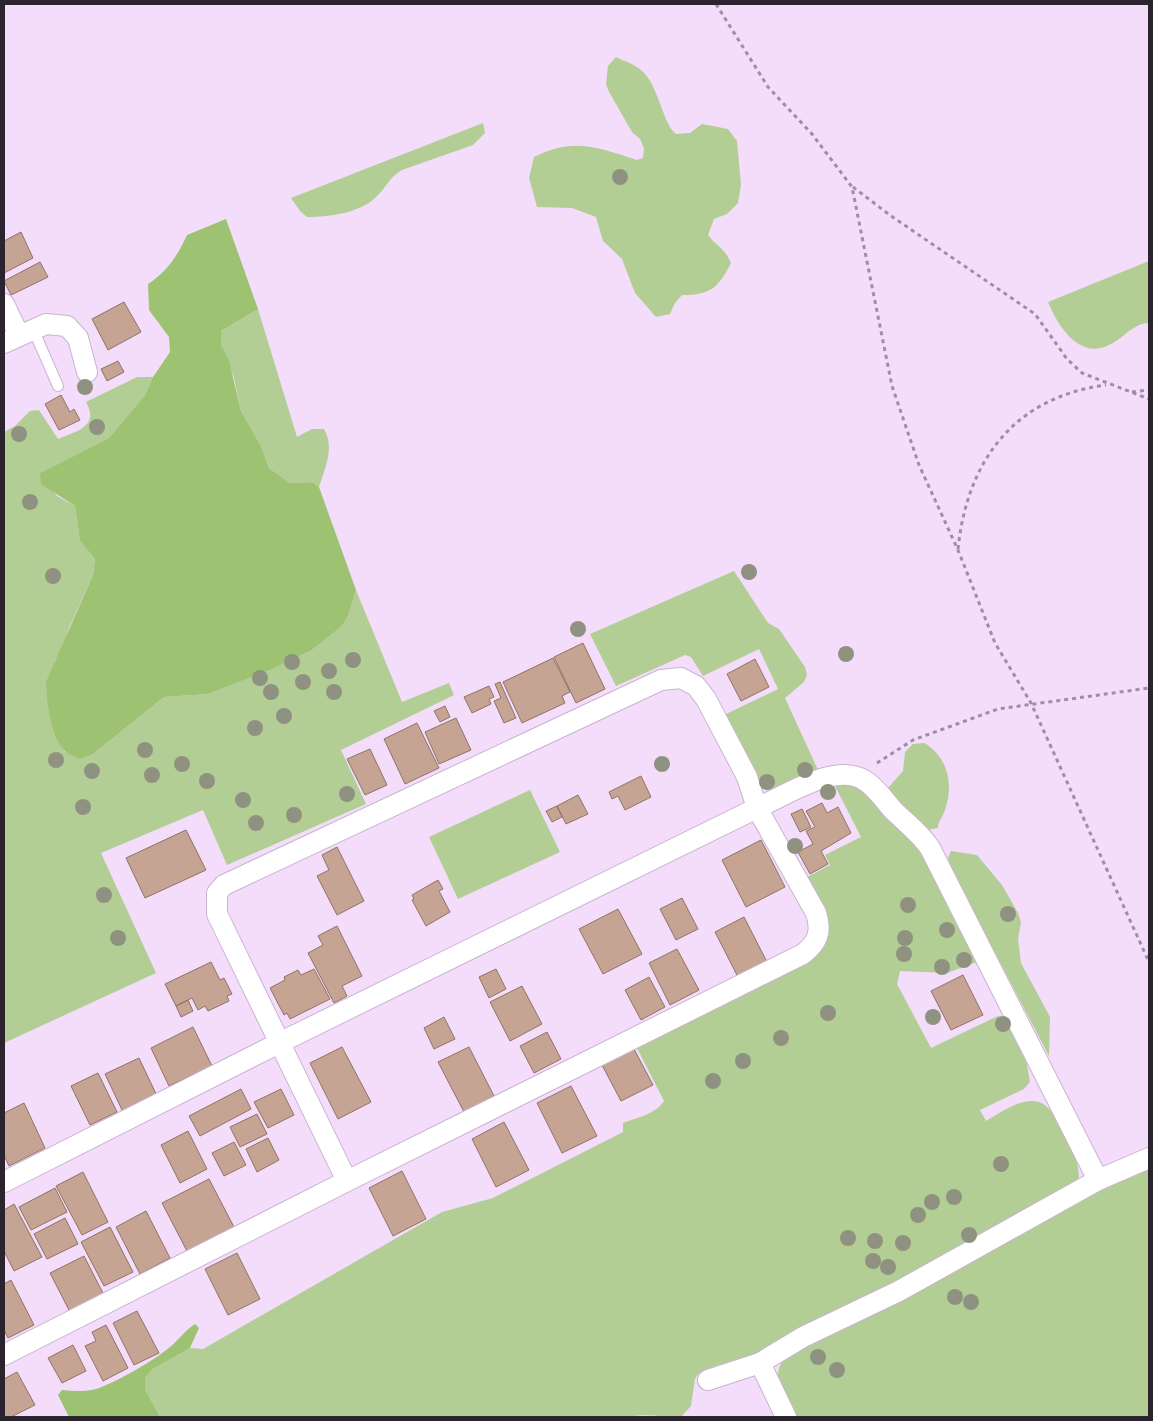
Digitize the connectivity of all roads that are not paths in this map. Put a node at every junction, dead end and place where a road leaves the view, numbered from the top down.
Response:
1 (4, 304) edge
2 (19, 336) edge
3 (87, 372) dead end
4 (58, 386) dead end
5 (758, 808) junction
6 (279, 1043) junction
7 (1149, 1158) edge
8 (1098, 1180) junction
9 (348, 1181) junction
10 (4, 1182) edge
11 (4, 1356) edge
12 (760, 1363) junction
13 (708, 1380) dead end
14 (786, 1417) edge

1 - 2 street
2 - 3 street
2 - 4 lane
5 - 6 street
5 - 6 street
5 - 8 street
5 - 9 street
6 - 9 street
6 - 10 street
7 - 8 street
8 - 12 street
9 - 11 street
12 - 13 street
12 - 14 street

